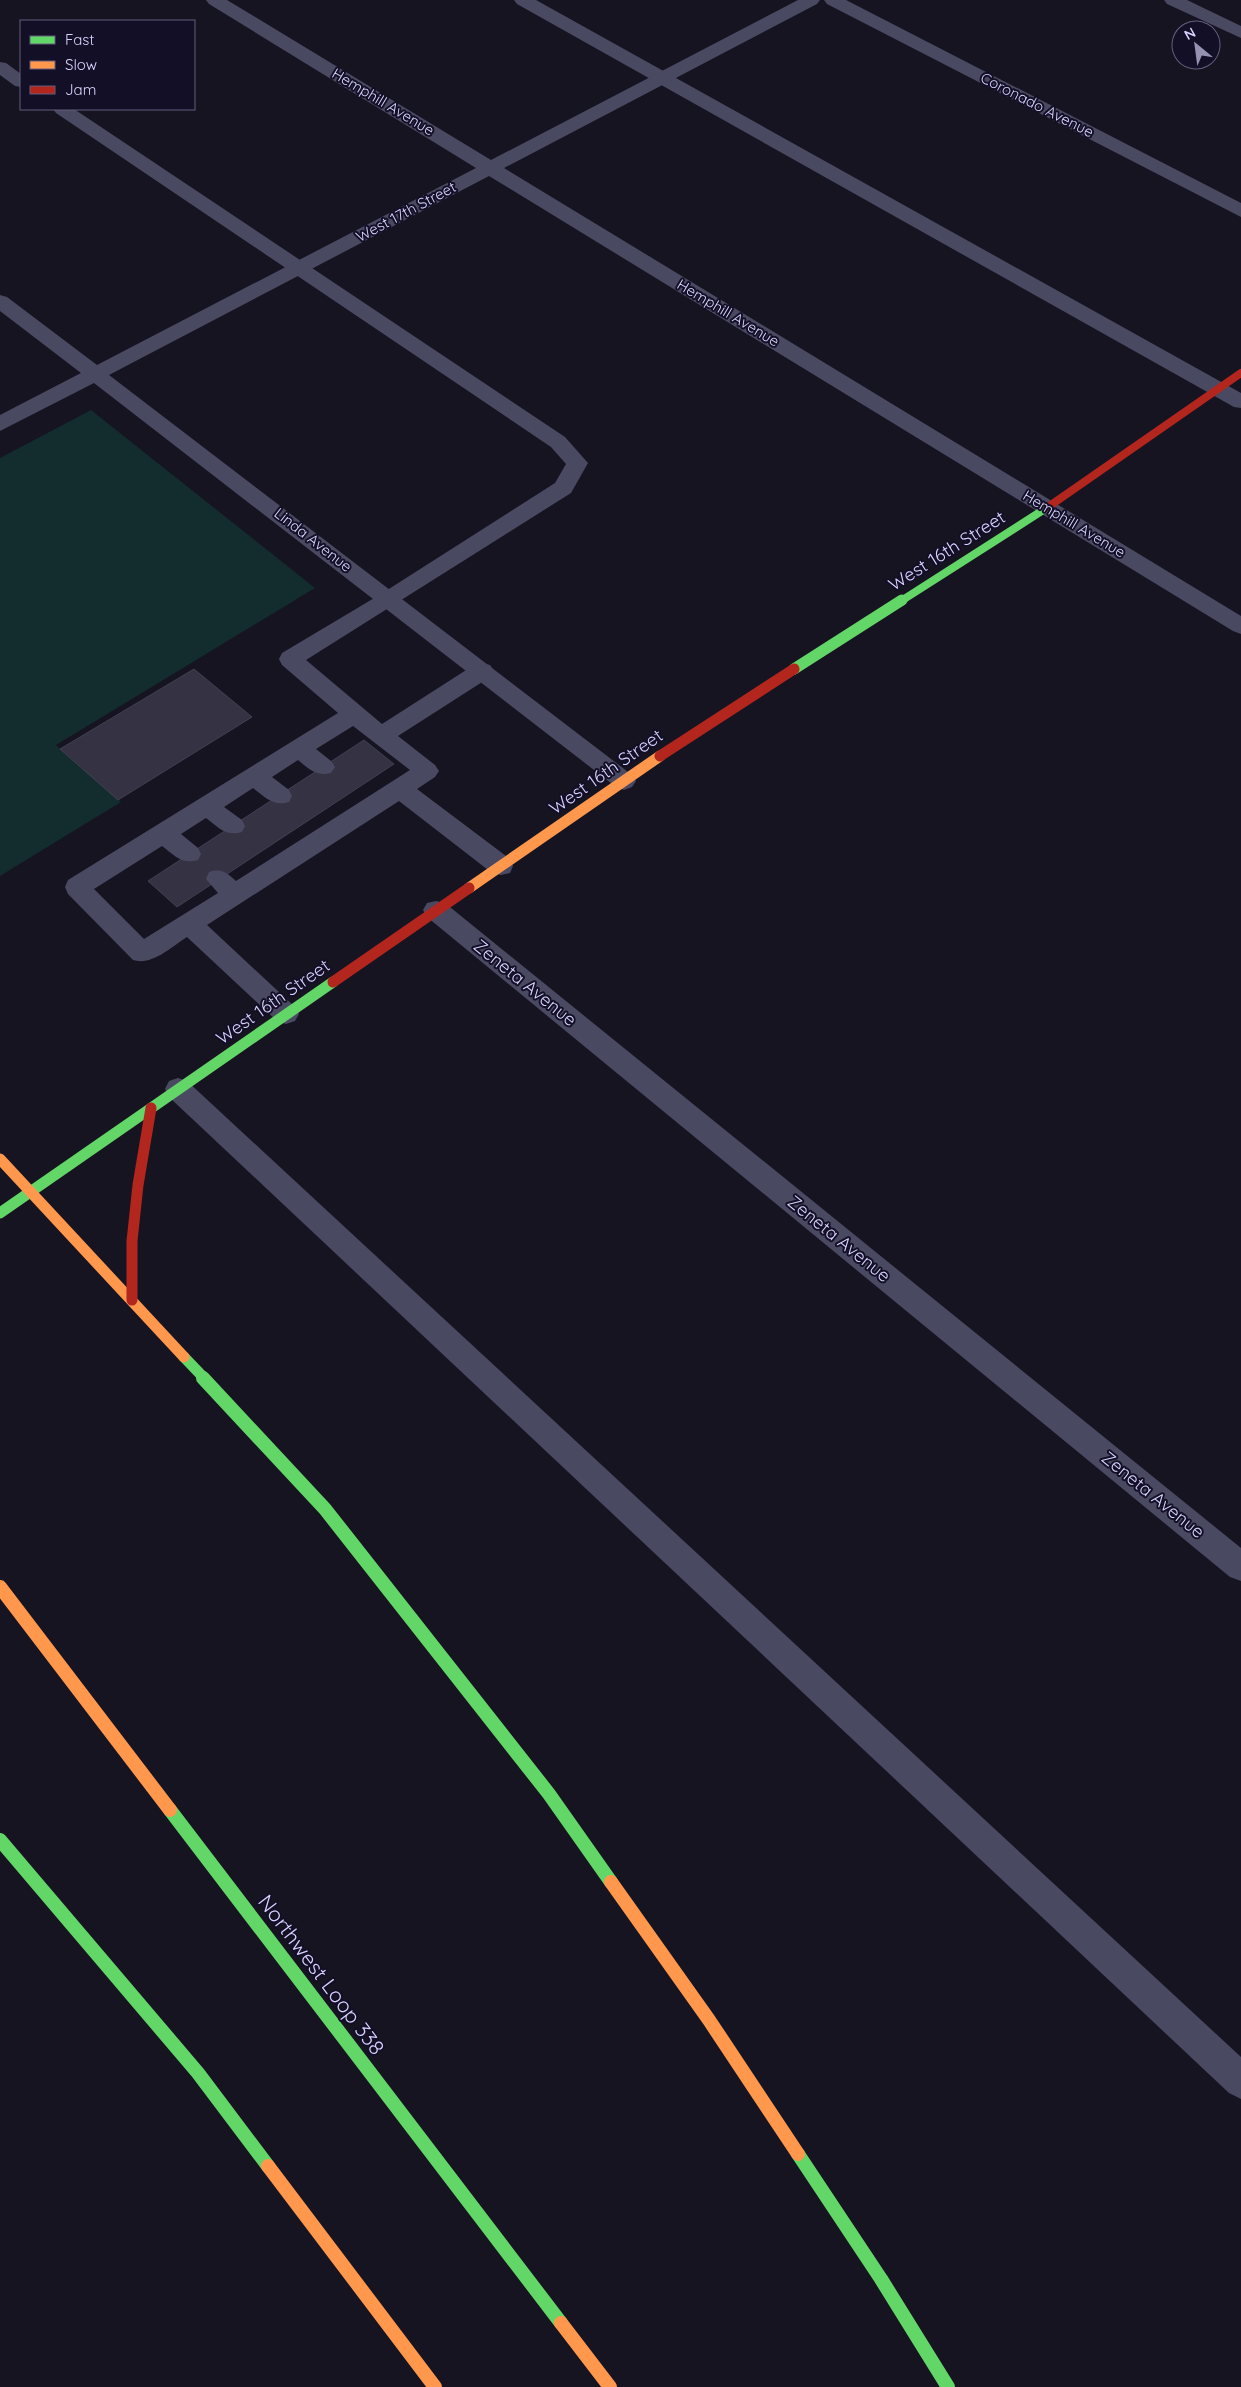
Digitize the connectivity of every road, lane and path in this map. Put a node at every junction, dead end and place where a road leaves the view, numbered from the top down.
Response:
1 (215, 0) edge
2 (523, 0) edge
3 (811, 0) edge
4 (833, 0) edge
5 (1173, 0) edge
6 (1241, 33) edge
7 (0, 67) edge
8 (662, 78) junction
9 (20, 81) edge
10 (64, 110) edge
11 (490, 168) junction
12 (1241, 211) edge
13 (300, 267) junction
14 (0, 301) edge
15 (1241, 373) edge
16 (97, 374) junction
17 (1218, 389) junction
18 (1241, 402) edge
19 (0, 424) edge
20 (1047, 508) junction
21 (389, 599) junction
22 (1241, 626) edge
23 (482, 671) junction
24 (354, 714) junction
25 (382, 736) junction
26 (299, 748) junction
27 (323, 767) dead end
28 (254, 776) junction
29 (624, 780) junction
30 (400, 789) junction
31 (354, 790) dead end
32 (280, 796) dead end
33 (207, 806) junction
34 (373, 806) junction
35 (310, 818) dead end
36 (233, 826) dead end
37 (163, 833) junction
38 (331, 833) junction
39 (265, 848) dead end
40 (189, 854) dead end
41 (284, 863) junction
42 (501, 866) junction
43 (436, 910) junction
44 (189, 924) junction
45 (286, 1014) junction
46 (178, 1089) junction
47 (151, 1108) junction
48 (0, 1159) edge
49 (32, 1191) junction
50 (0, 1213) edge
51 (132, 1300) junction
52 (1241, 1567) edge
53 (0, 1587) edge
54 (0, 1840) edge
55 (1241, 2081) edge
56 (435, 2387) edge
57 (610, 2387) edge
58 (948, 2387) edge

1 - 11 street, Hemphill Avenue
2 - 8 street
3 - 8 street, West 17th Street
4 - 12 street, Coronado Avenue
5 - 6 street
7 - 9 street
8 - 11 street, West 17th Street
8 - 17 street
10 - 13 street
11 - 13 street, West 17th Street
11 - 20 street, Hemphill Avenue
13 - 16 street, West 17th Street
13 - 21 street
14 - 16 street, Linda Avenue
15 - 17 main road, West 16th Street
16 - 19 street, West 17th Street
16 - 21 street, Linda Avenue
17 - 18 street
17 - 20 main road, West 16th Street
20 - 22 street, Hemphill Avenue
20 - 29 main road, West 16th Street
21 - 23 street, Linda Avenue
21 - 24 street
23 - 25 street
23 - 29 street, Linda Avenue
24 - 25 street
24 - 26 street
25 - 30 street
26 - 27 street
26 - 28 street
28 - 32 street
28 - 33 street
29 - 42 main road, West 16th Street
30 - 34 street
30 - 42 street
31 - 34 street
33 - 36 street
33 - 37 street
34 - 38 street
35 - 38 street
37 - 40 street
37 - 44 street
38 - 41 street
39 - 41 street
41 - 44 street
42 - 43 main road, West 16th Street
43 - 45 main road, West 16th Street
43 - 52 street, Zeneta Avenue
44 - 45 street
45 - 46 main road, West 16th Street
46 - 47 main road, West 16th Street
46 - 55 street
47 - 49 main road, West 16th Street
47 - 51 main road
48 - 49 main road
49 - 50 main road, West 16th Street
49 - 51 main road
51 - 58 main road
53 - 57 main road, Northwest Loop 338
54 - 56 main road

